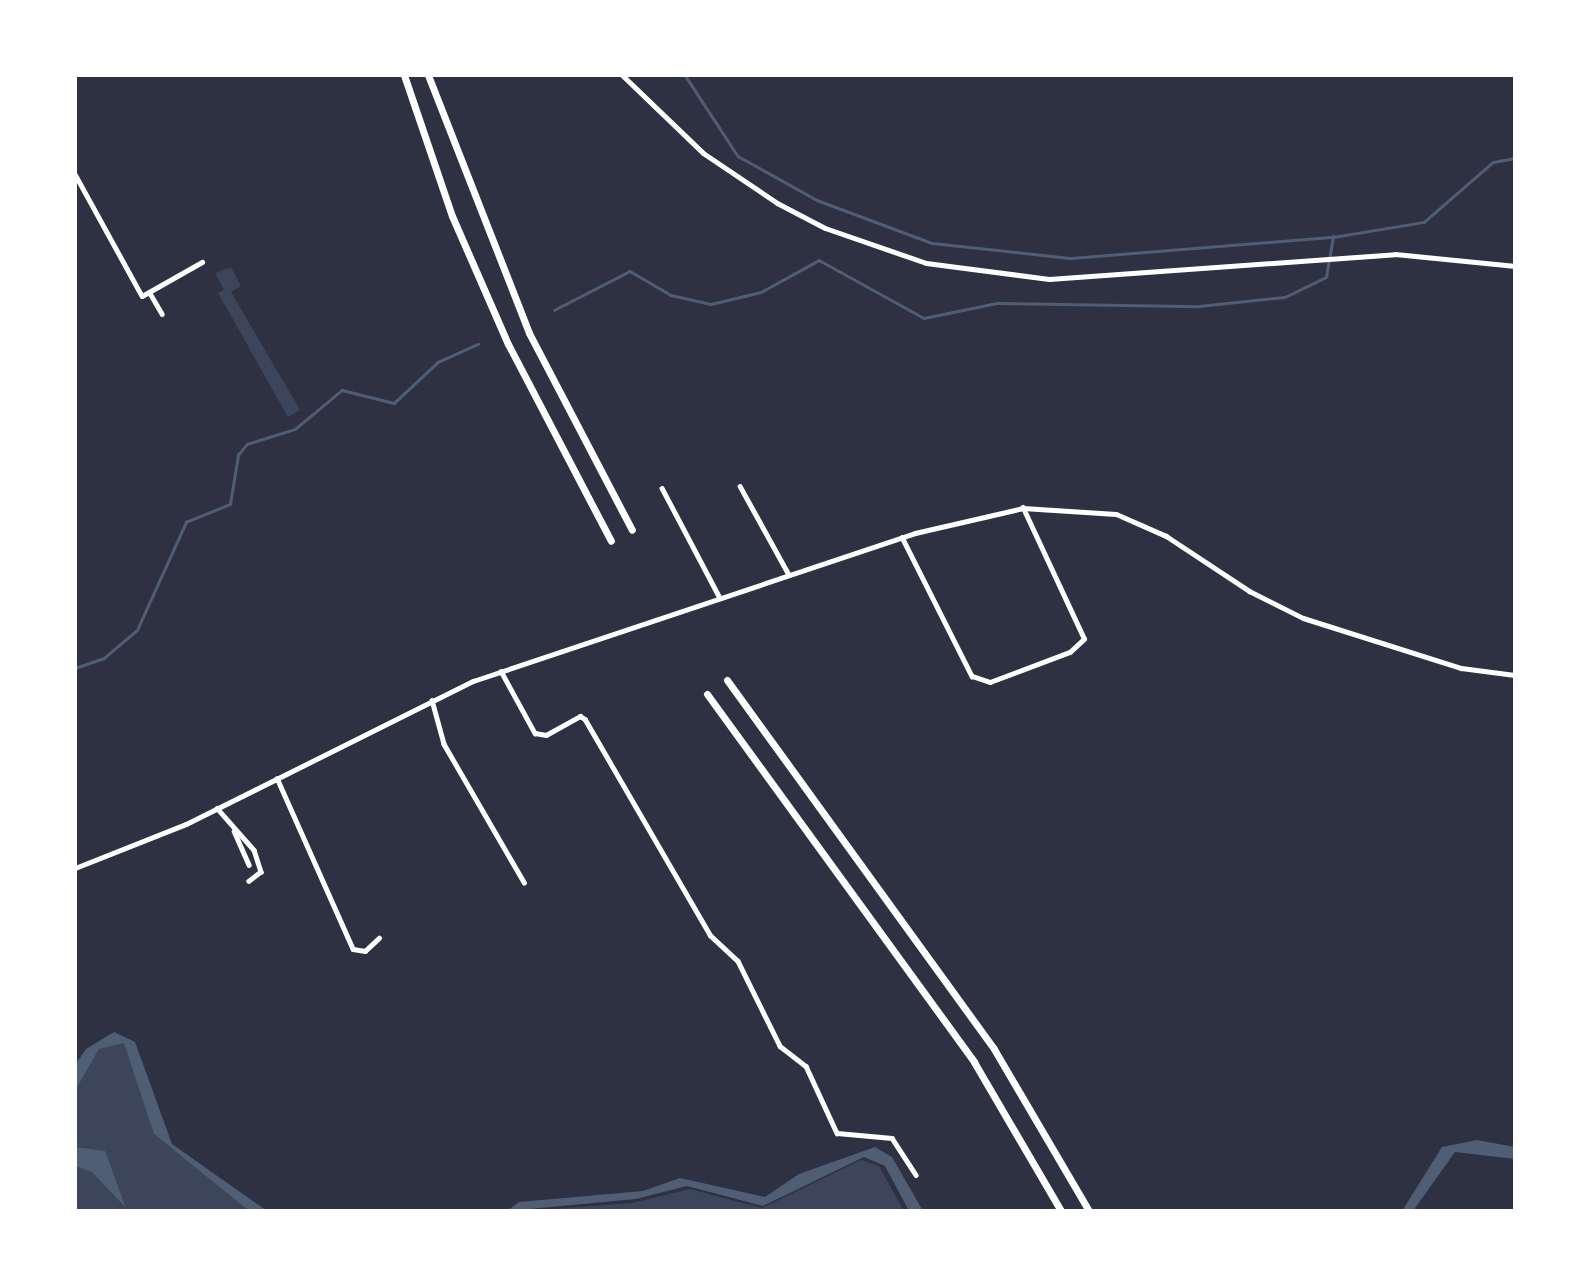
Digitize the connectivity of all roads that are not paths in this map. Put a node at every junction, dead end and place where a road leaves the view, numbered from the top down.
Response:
1 (404, 75) edge
2 (428, 75) edge
3 (622, 75) edge
4 (75, 174) edge
5 (202, 262) dead end
6 (1515, 266) edge
7 (150, 293) junction
8 (162, 314) dead end
9 (740, 486) dead end
10 (662, 488) dead end
11 (1023, 508) junction
12 (632, 530) dead end
13 (902, 537) junction
14 (611, 541) dead end
15 (788, 573) junction
16 (719, 596) junction
17 (501, 671) junction
18 (1515, 675) edge
19 (727, 680) dead end
20 (707, 694) dead end
21 (432, 699) junction
22 (277, 777) junction
23 (217, 808) junction
24 (234, 831) junction
25 (249, 865) dead end
26 (75, 868) edge
27 (249, 881) dead end
28 (524, 882) dead end
29 (379, 938) dead end
30 (916, 1175) dead end
31 (1061, 1211) edge
32 (1089, 1211) edge

1 - 14 highway
2 - 12 highway
3 - 6 main road
4 - 7 street
5 - 7 street
7 - 8 street
9 - 15 street
10 - 16 street
11 - 13 main road
11 - 13 street
11 - 18 main road
13 - 15 main road
15 - 16 main road
16 - 17 main road
17 - 21 main road
17 - 30 street
19 - 32 highway
20 - 31 highway
21 - 22 main road
21 - 28 street
22 - 23 main road
22 - 29 street
23 - 24 street
23 - 26 main road
24 - 25 street
24 - 27 street

